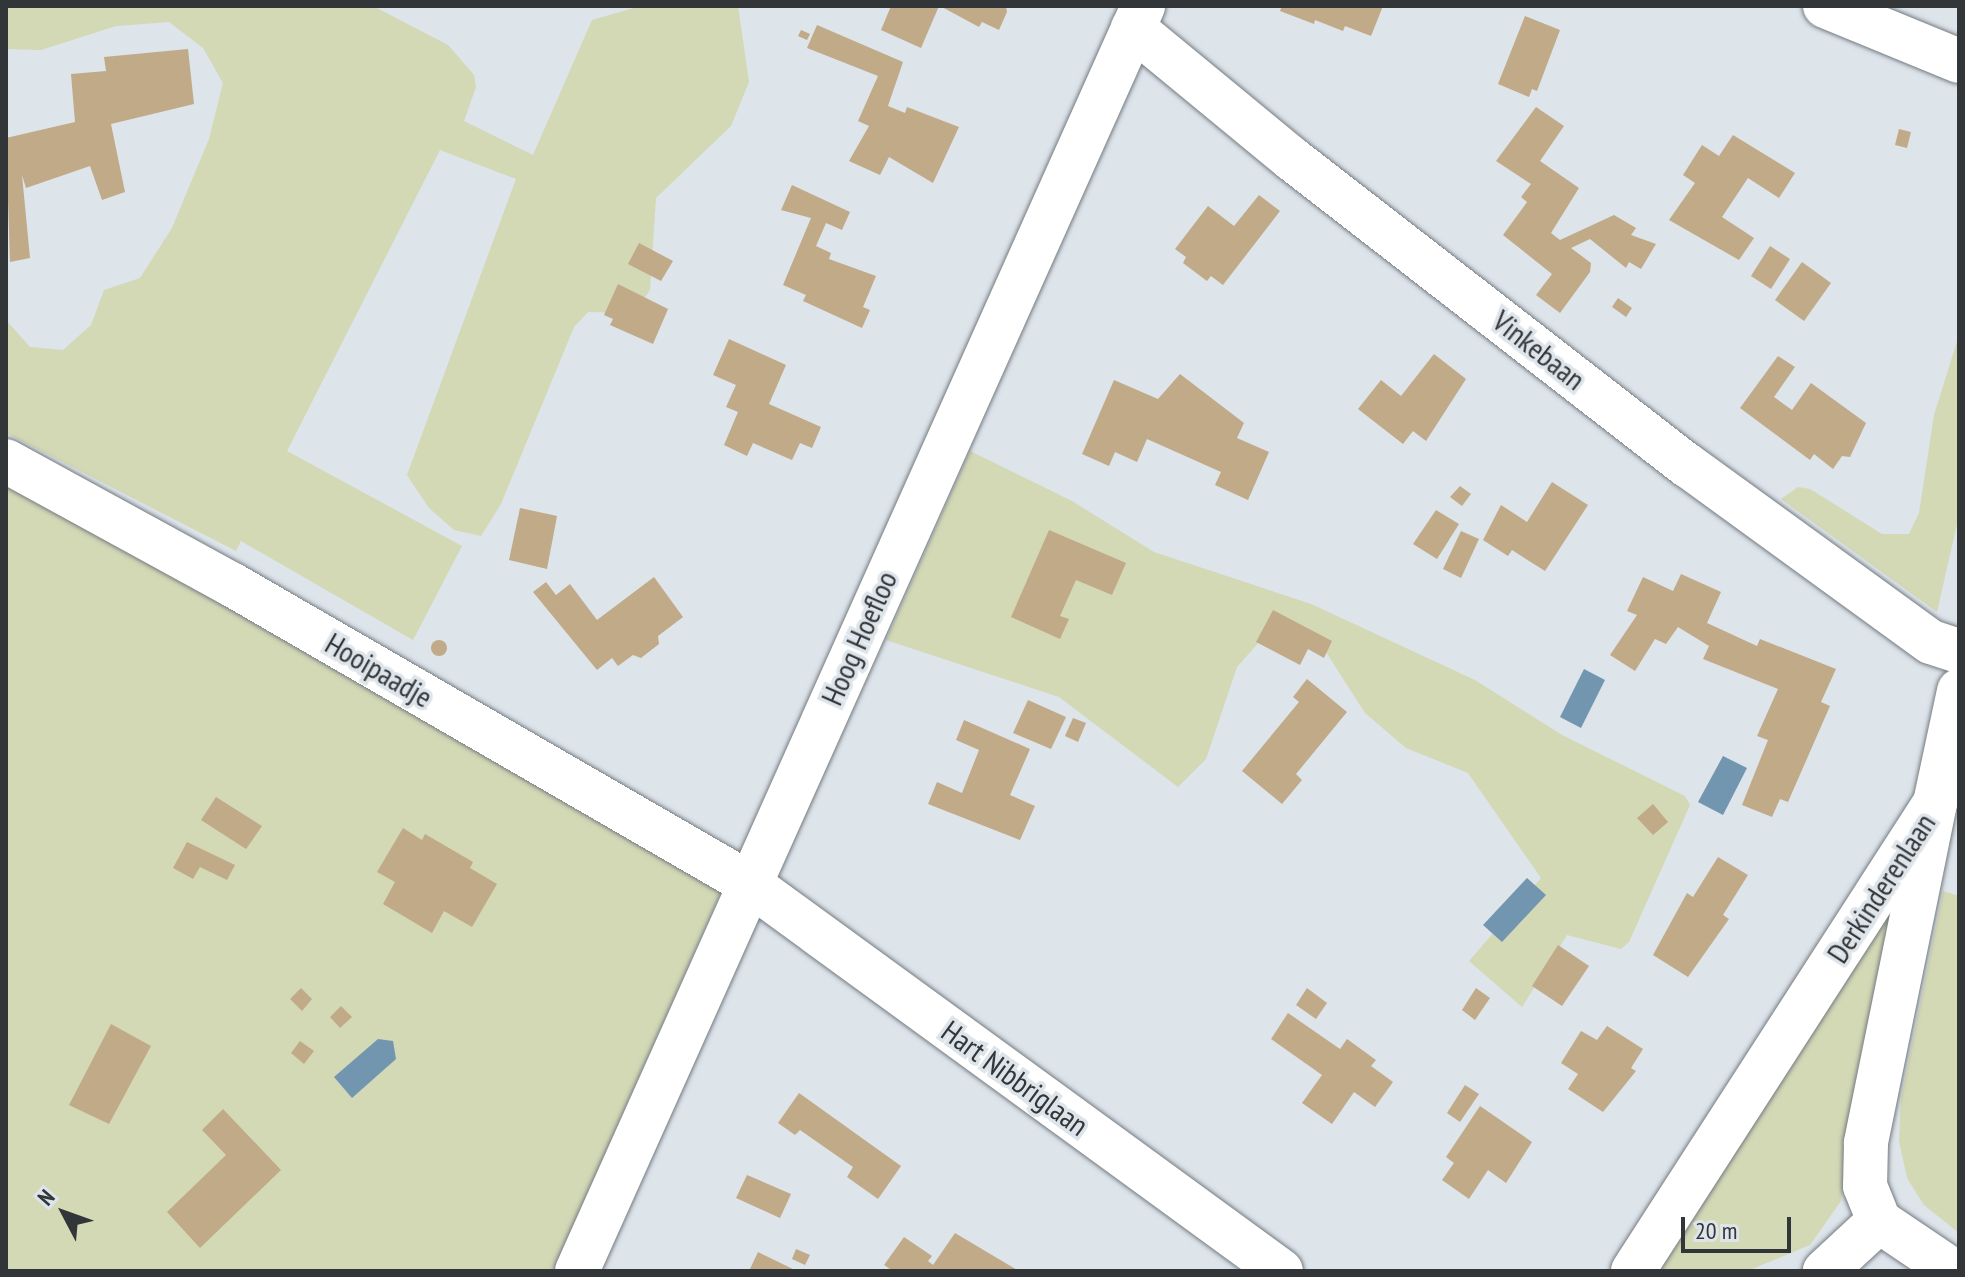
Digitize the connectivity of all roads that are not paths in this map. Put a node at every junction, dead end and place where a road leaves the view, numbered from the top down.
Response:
1 (1825, 6) edge
2 (1138, 17) edge
3 (1959, 61) edge
4 (6, 461) edge
5 (1959, 651) edge
6 (1959, 691) edge
7 (1935, 803) junction
8 (750, 884) junction
9 (1879, 1221) junction
10 (577, 1271) edge
11 (1281, 1271) edge
12 (1633, 1271) edge
13 (1824, 1271) edge
14 (1953, 1271) edge

1 - 3 street
2 - 5 street, Vinkebaan
2 - 8 street, Hoog Hoefloo
4 - 8 street, Hooipaadje
6 - 7 street
7 - 9 street, Derkinderenlaan
7 - 12 street, Derkinderenlaan
8 - 10 street, Hoog Hoefloo
8 - 11 street, Hart Nibbriglaan
9 - 13 street
9 - 14 street

